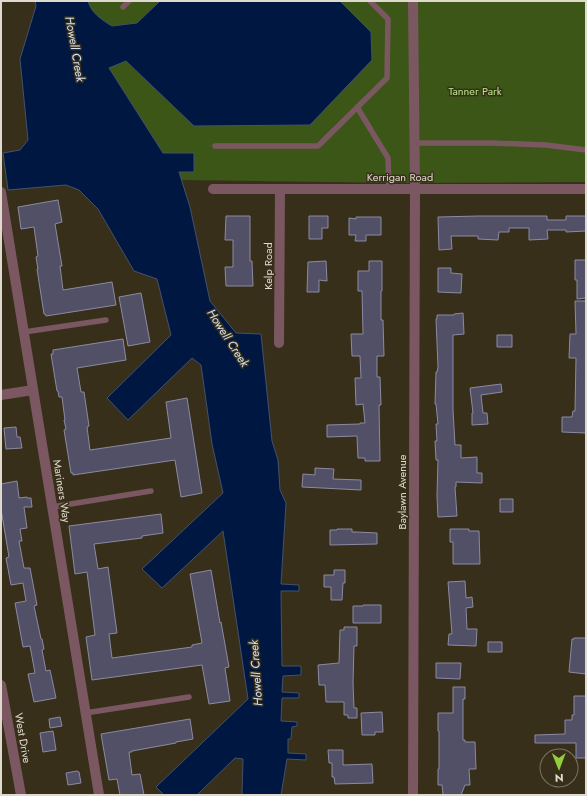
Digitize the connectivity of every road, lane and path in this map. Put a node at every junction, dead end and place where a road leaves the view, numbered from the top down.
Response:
1 (129, 1) edge
2 (370, 1) edge
3 (413, 1) edge
4 (123, 7) dead end
5 (357, 107) junction
6 (414, 142) junction
7 (215, 146) dead end
8 (586, 150) edge
9 (213, 189) dead end
10 (280, 189) junction
11 (389, 189) junction
12 (415, 189) junction
13 (586, 189) edge
14 (1, 192) edge
15 (106, 320) dead end
16 (24, 332) junction
17 (279, 343) dead end
18 (33, 390) junction
19 (1, 395) edge
20 (151, 491) dead end
21 (52, 507) junction
22 (1, 685) edge
23 (189, 697) dead end
24 (85, 713) junction
25 (21, 795) edge
26 (99, 795) edge
27 (413, 795) edge

1 - 4 lane
2 - 5 lane
3 - 6 street
5 - 7 lane
5 - 11 lane
6 - 8 lane
6 - 12 street
9 - 10 street, Kerrigan Road
10 - 11 street, Kerrigan Road
10 - 17 street, Kelp Road
11 - 12 street, Kerrigan Road
12 - 13 street, Kerrigan Road
12 - 27 street, Baylawn Avenue
14 - 16 street, Mariners Way
15 - 16 lane
16 - 18 street, Mariners Way
18 - 19 street
18 - 21 street, Mariners Way
20 - 21 lane
21 - 24 street, Mariners Way
22 - 25 street, West Drive
23 - 24 lane
24 - 26 street, Mariners Way

